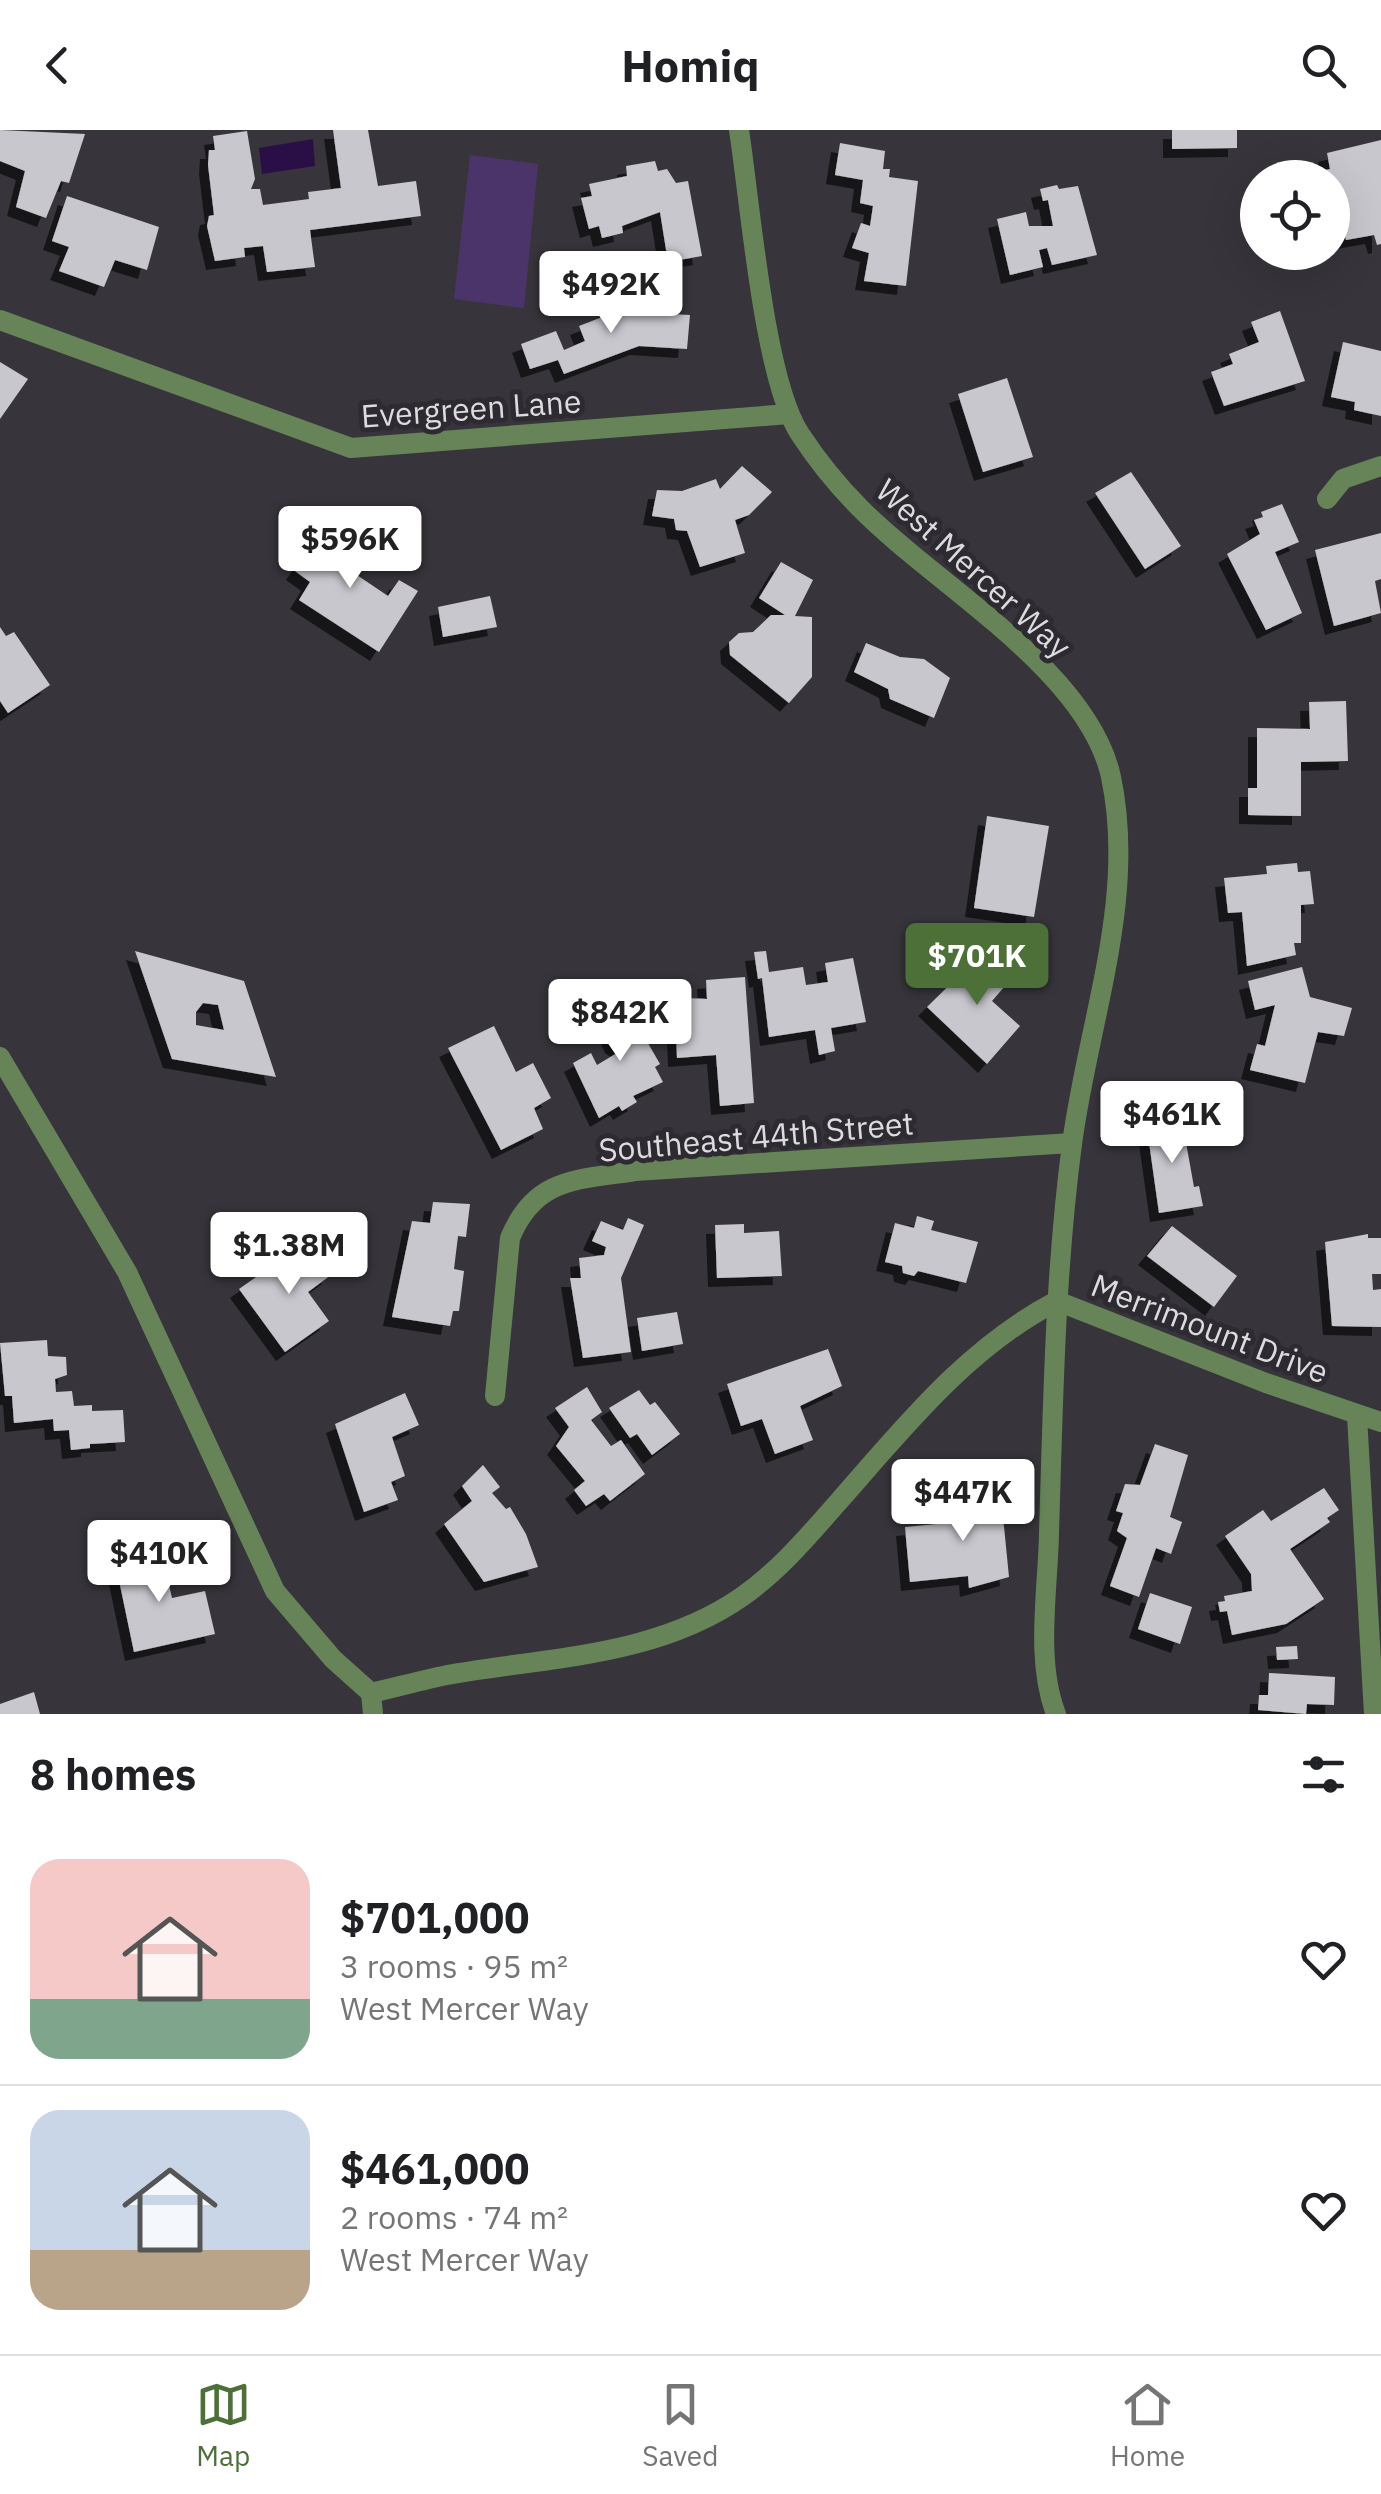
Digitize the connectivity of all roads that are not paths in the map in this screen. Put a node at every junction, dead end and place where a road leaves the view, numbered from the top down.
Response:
1 (740, 130) edge
2 (0, 320) edge
3 (788, 414) junction
4 (1381, 466) edge
5 (1327, 499) dead end
6 (0, 1057) edge
7 (1072, 1143) junction
8 (1057, 1300) junction
9 (495, 1396) dead end
10 (1357, 1416) junction
11 (1381, 1422) edge
12 (372, 1704) edge
13 (1056, 1714) edge
14 (1374, 1714) edge

1 - 3 street, West Mercer Way
2 - 3 street, Evergreen Lane
3 - 7 street, West Mercer Way
4 - 5 street
6 - 12 street
7 - 8 street, West Mercer Way
7 - 9 street, Southeast 44th Street
8 - 10 street, Merrimount Drive
8 - 12 street, Merrimount Drive
8 - 13 street, West Mercer Way
10 - 11 street, Merrimount Drive
10 - 14 street

